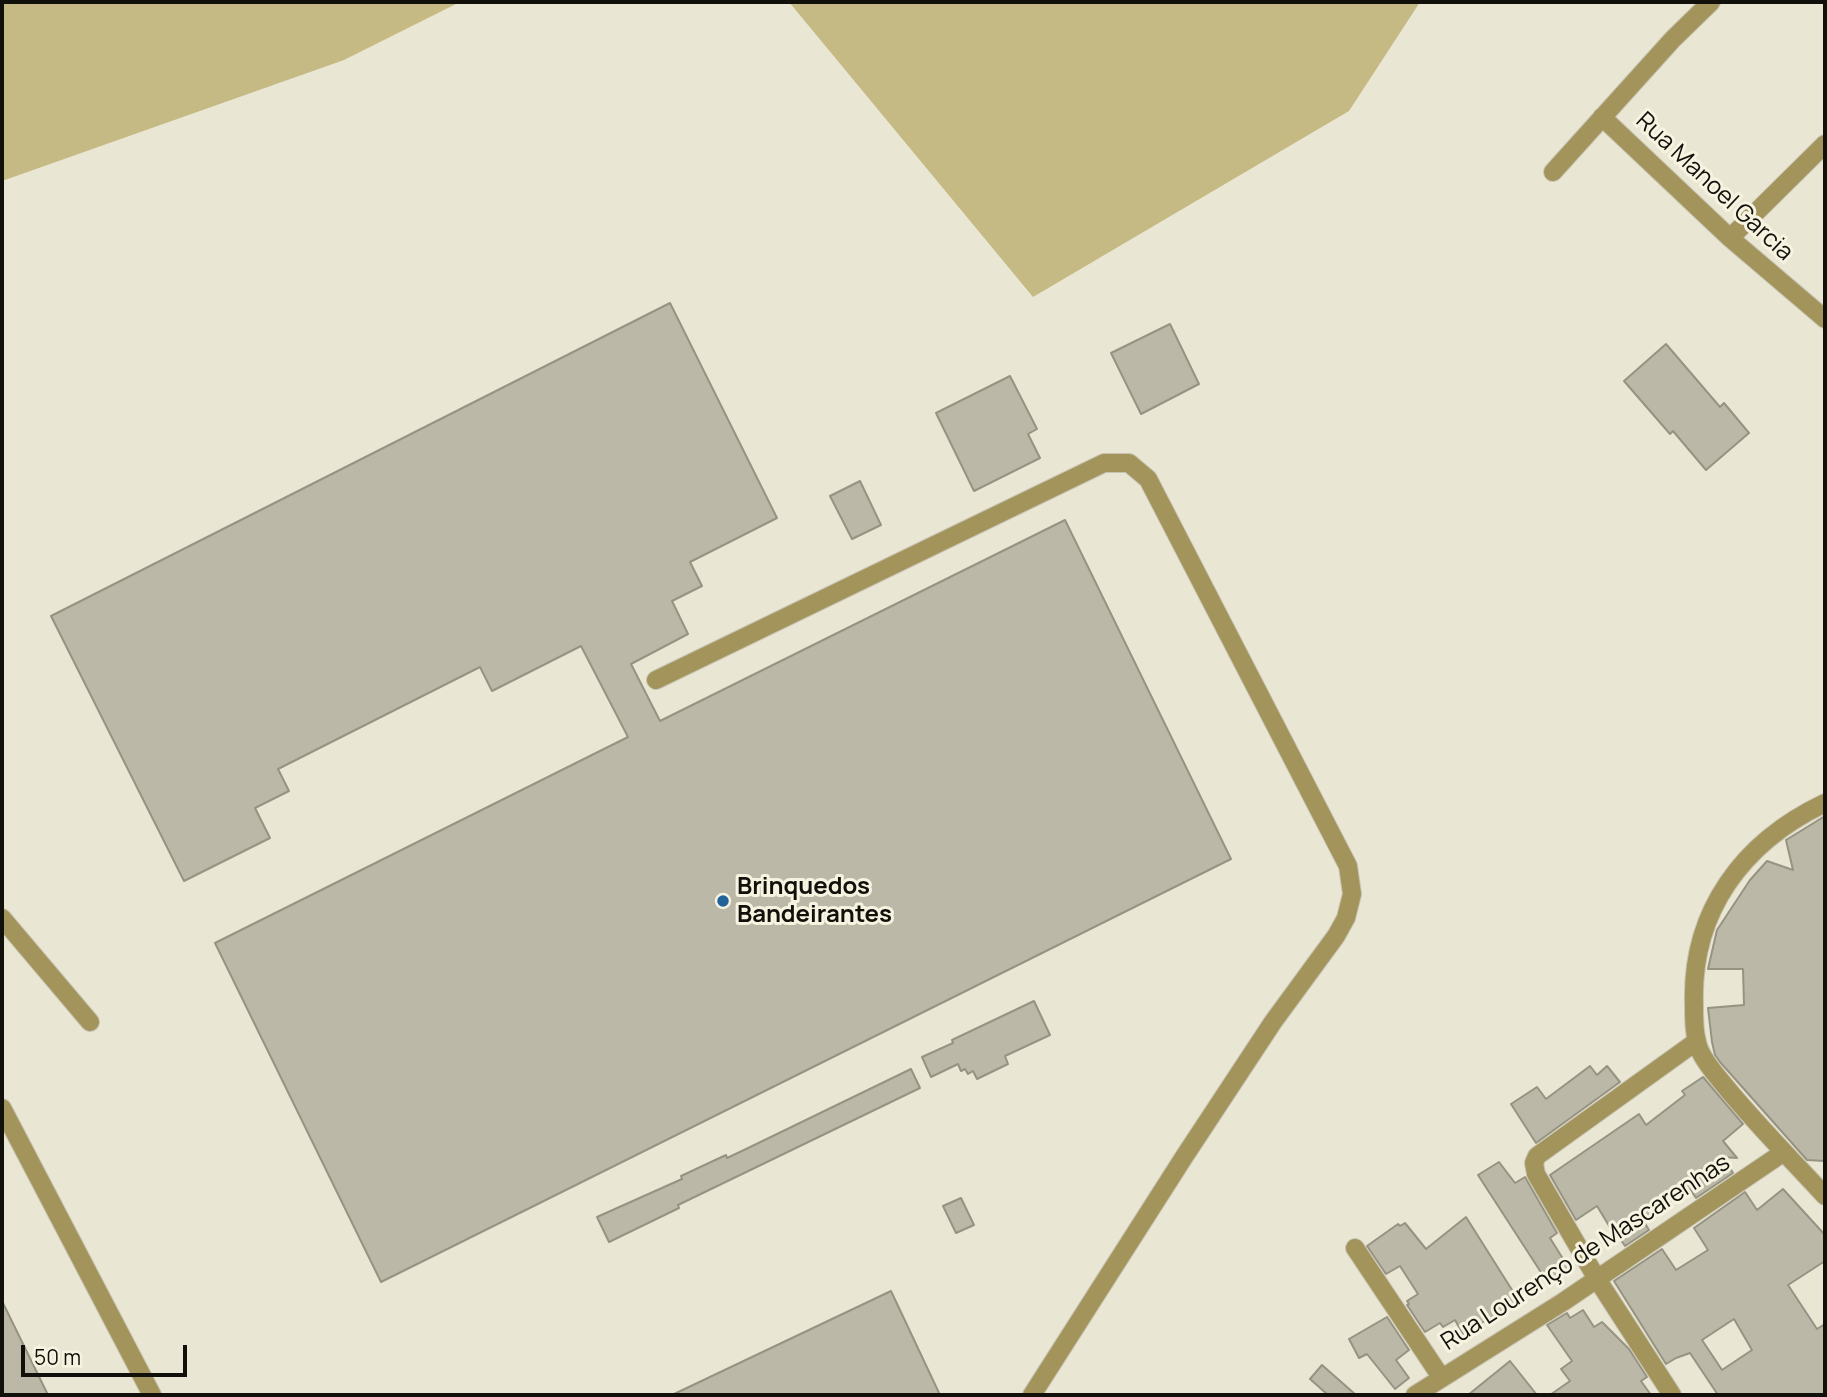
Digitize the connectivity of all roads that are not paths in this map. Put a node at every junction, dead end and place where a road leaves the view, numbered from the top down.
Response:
1 (1711, 2) edge
2 (1602, 117) junction
3 (1825, 144) edge
4 (1553, 172) dead end
5 (1730, 238) junction
6 (1825, 319) edge
7 (656, 680) dead end
8 (1825, 803) edge
9 (2, 918) edge
10 (90, 1023) dead end
11 (1697, 1041) junction
12 (2, 1108) edge
13 (1784, 1152) junction
14 (1825, 1196) edge
15 (1355, 1248) dead end
16 (1597, 1279) junction
17 (1441, 1377) junction
18 (152, 1395) edge
19 (1032, 1395) edge
20 (1415, 1395) edge
21 (1672, 1395) edge

1 - 2 street
2 - 4 street
2 - 5 street, Rua Manoel Garcia
3 - 5 street
5 - 6 street, Rua Manoel Garcia
7 - 19 street
8 - 11 street
9 - 10 street
11 - 13 street
11 - 16 street
12 - 18 street
13 - 14 street
13 - 16 street, Rua Lourenço de Mascarenhas
15 - 17 street
16 - 17 street, Rua Lourenço de Mascarenhas
16 - 21 street
17 - 20 street, Rua Lourenço de Mascarenhas

